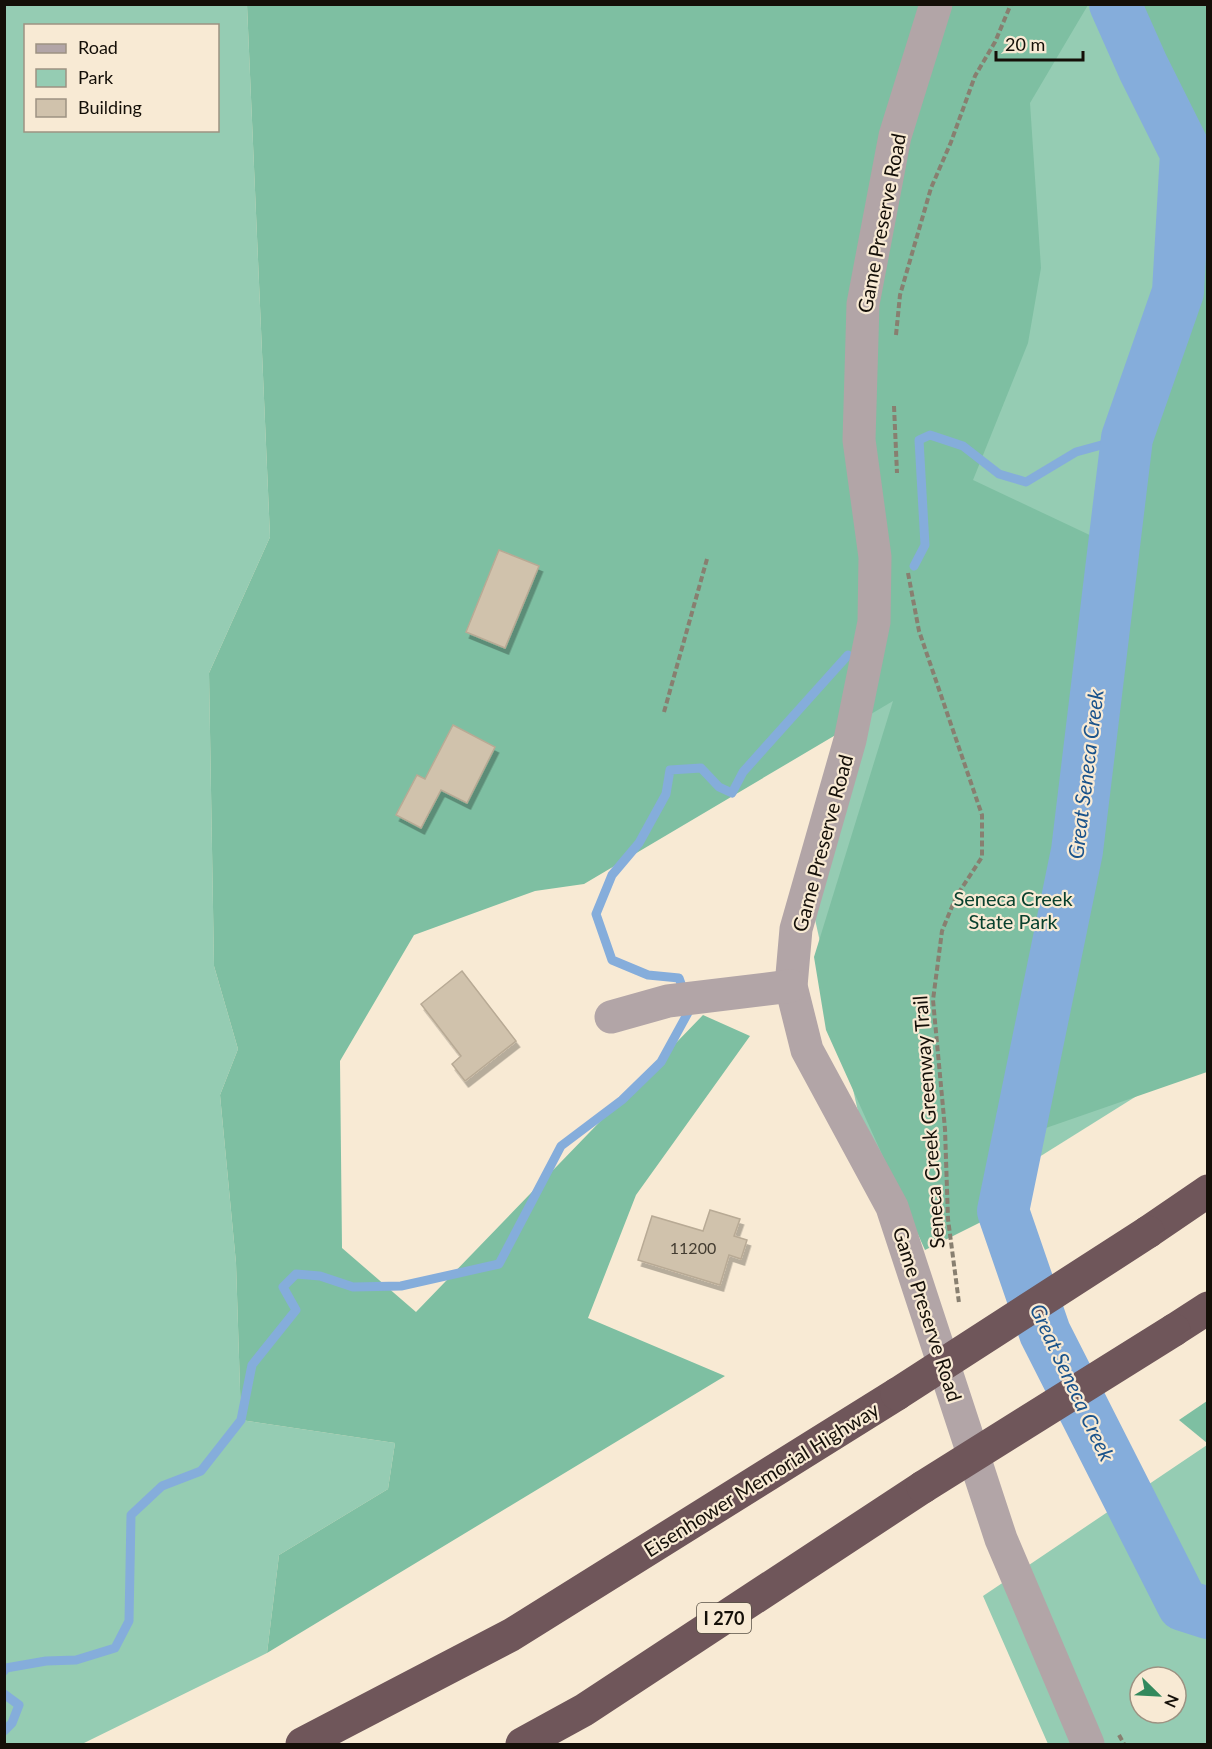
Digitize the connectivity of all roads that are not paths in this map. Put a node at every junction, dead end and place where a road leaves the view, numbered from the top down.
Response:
1 (936, 4) edge
2 (791, 986) junction
3 (611, 1017) dead end
4 (1208, 1191) edge
5 (1208, 1308) edge
6 (312, 1739) edge
7 (1103, 1739) edge
8 (289, 1744) edge
9 (522, 1744) edge

1 - 2 street, Game Preserve Road
2 - 3 street
2 - 7 street, Game Preserve Road
4 - 6 highway, Eisenhower Memorial Highway, bridge
5 - 9 highway, I 270, bridge
6 - 8 highway, Eisenhower Memorial Highway

